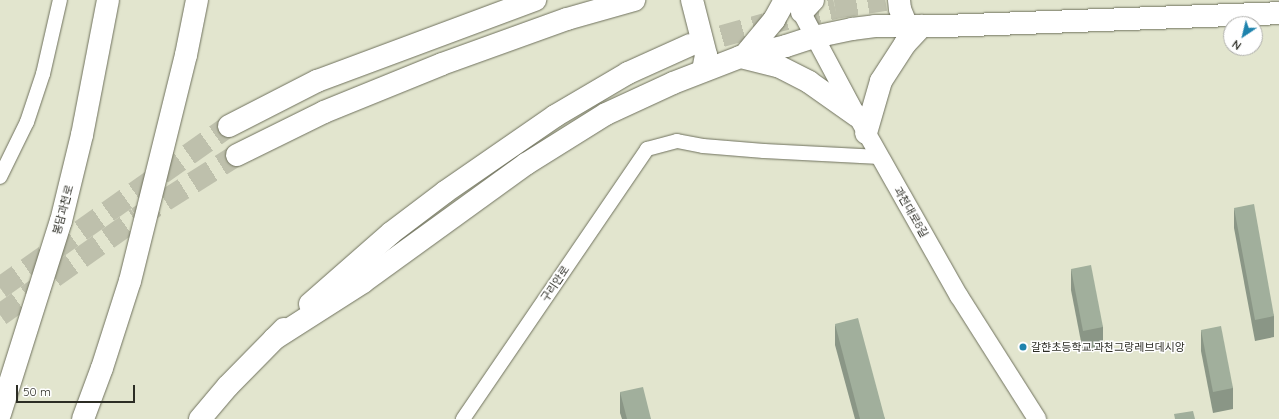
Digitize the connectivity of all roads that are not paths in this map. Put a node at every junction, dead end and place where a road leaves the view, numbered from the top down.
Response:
1 (60, 0) edge
2 (108, 0) edge
3 (191, 0) edge
4 (197, 0) edge
5 (535, 0) edge
6 (634, 0) edge
7 (692, 0) edge
8 (899, 0) edge
9 (799, 3) edge
10 (1279, 13) edge
11 (914, 26) junction
12 (814, 37) junction
13 (690, 46) tunnel mouth
14 (186, 55) junction
15 (742, 56) junction
16 (703, 71) junction
17 (862, 124) junction
18 (229, 126) tunnel mouth
19 (237, 155) tunnel mouth
20 (880, 157) junction
21 (0, 177) edge
22 (274, 339) junction
23 (0, 414) edge
24 (82, 419) edge
25 (200, 419) edge
26 (464, 419) edge
27 (1037, 419) edge

1 - 21 street
2 - 23 highway, 봉담과천로
3 - 14 highway
4 - 14 highway
5 - 18 highway
6 - 19 highway
7 - 16 highway
8 - 11 highway
9 - 12 street, 과천대로8길
9 - 15 highway
10 - 11 highway
11 - 12 highway
11 - 17 highway
12 - 15 highway
12 - 17 street, 과천대로8길
13 - 22 highway
14 - 24 highway
15 - 16 highway
15 - 17 highway
16 - 22 highway
17 - 20 street, 과천대로8길
20 - 26 street, 구리안로
20 - 27 street, 과천대로8길
22 - 25 highway

